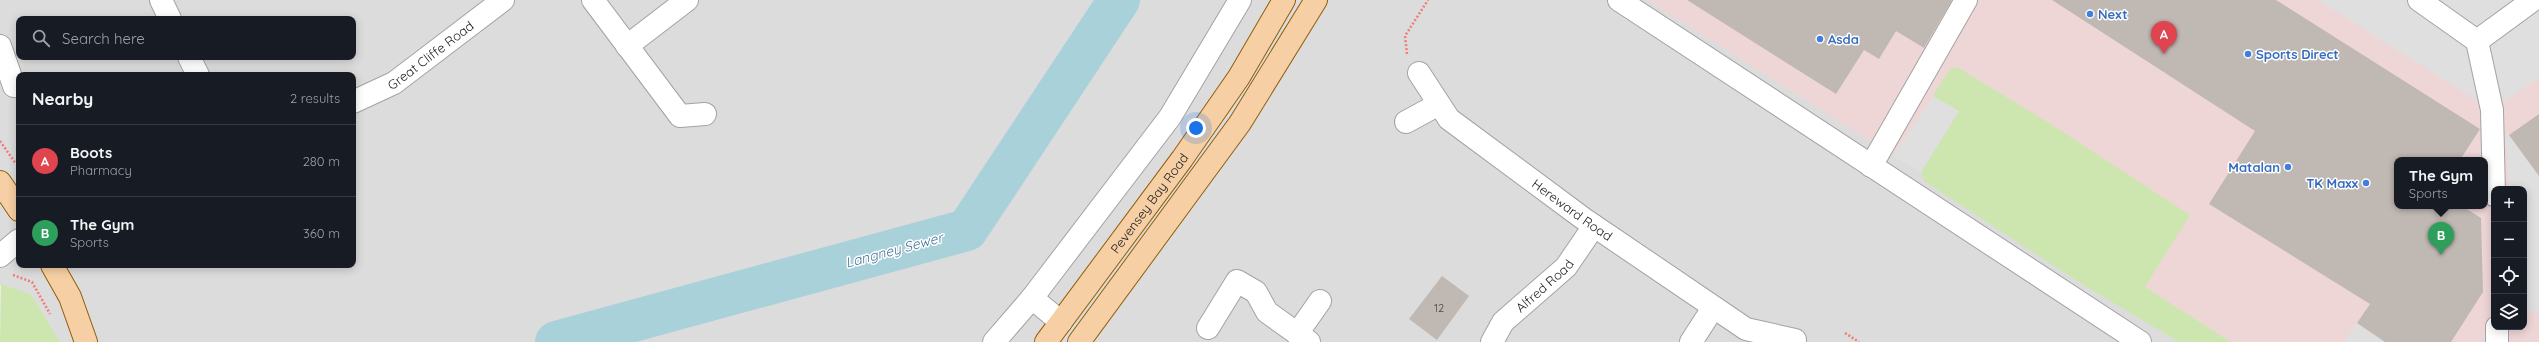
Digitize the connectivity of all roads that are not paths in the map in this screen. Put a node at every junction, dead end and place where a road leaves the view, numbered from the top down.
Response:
1 (161, 0) edge
2 (503, 0) edge
3 (593, 0) edge
4 (687, 0) edge
5 (1240, 0) edge
6 (1284, 0) edge
7 (1316, 0) edge
8 (1619, 0) edge
9 (1966, 0) edge
10 (2419, 0) edge
11 (2533, 0) edge
12 (169, 16) edge
13 (2476, 41) junction
14 (0, 46) edge
15 (627, 46) junction
16 (190, 60) edge
17 (196, 72) edge
18 (1419, 73) road end
19 (14, 86) dead end
20 (356, 101) edge
21 (1439, 104) junction
22 (705, 114) dead end
23 (1406, 122) dead end
24 (1871, 166) junction
25 (0, 182) edge
26 (2494, 186) edge
27 (16, 206) edge
28 (1594, 226) junction
29 (54, 268) edge
30 (1032, 298) junction
31 (1320, 301) dead end
32 (1713, 308) junction
33 (1061, 322) junction
34 (1208, 328) dead end
35 (2497, 330) edge
36 (1303, 338) edge
37 (1795, 340) dead end
38 (86, 342) edge
39 (994, 342) edge
40 (1046, 342) edge
41 (1079, 342) edge
42 (1492, 342) edge
43 (1691, 342) edge
44 (2140, 342) edge
45 (2497, 342) edge

1 - 12 street
2 - 20 street, Great Cliffe Road
3 - 15 street
4 - 15 street
5 - 30 street
6 - 33 main road, Pevensey Bay Road
7 - 41 main road, Pevensey Bay Road
8 - 24 street
9 - 24 street
10 - 13 street
11 - 13 street
13 - 26 street
14 - 19 street
15 - 22 street
16 - 17 street
18 - 21 street, Hereward Road
21 - 23 street
21 - 28 street, Hereward Road
24 - 44 street
25 - 27 main road
28 - 32 street, Hereward Road
28 - 42 street, Alfred Road
29 - 38 main road
30 - 33 street
30 - 39 street
31 - 36 street
32 - 37 street, Hereward Road
32 - 43 street
33 - 40 main road, Pevensey Bay Road
34 - 36 street
35 - 45 street

